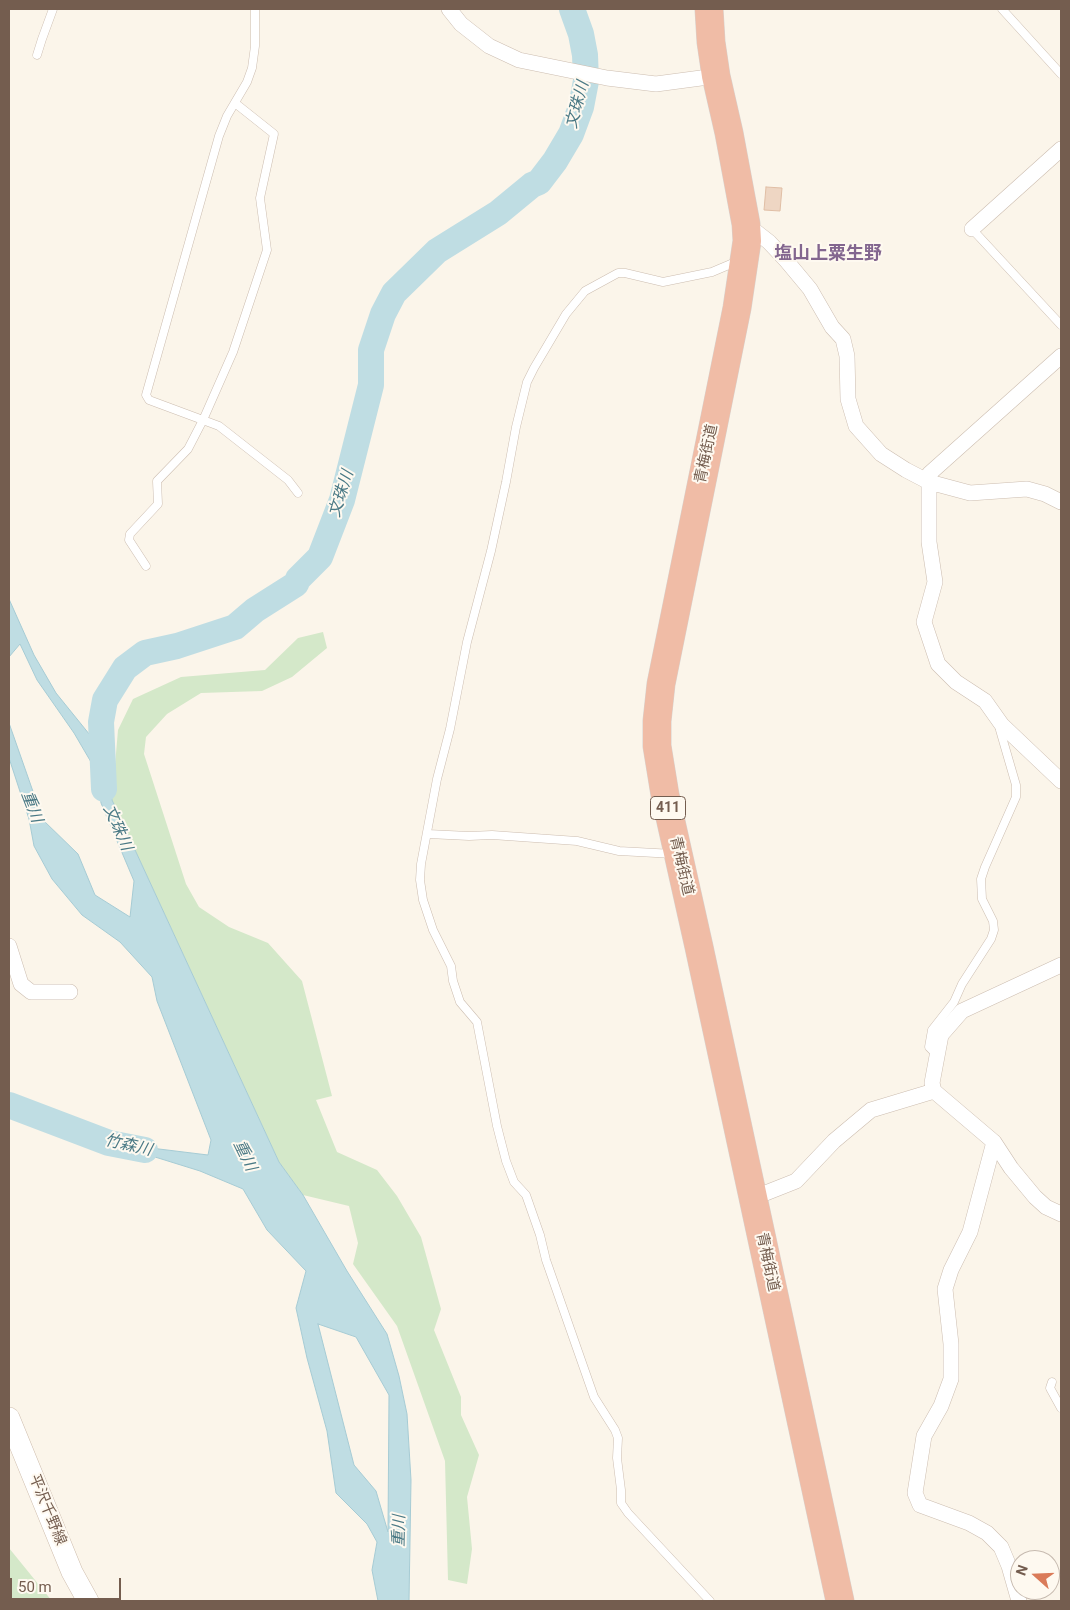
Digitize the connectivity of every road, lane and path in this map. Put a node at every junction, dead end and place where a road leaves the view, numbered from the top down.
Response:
1 (53, 9) edge
2 (254, 9) edge
3 (449, 9) edge
4 (709, 9) edge
5 (1002, 9) edge
6 (37, 55) dead end
7 (1061, 74) edge
8 (716, 76) junction
9 (235, 103) junction
10 (1061, 149) edge
11 (746, 224) junction
12 (972, 229) joint
13 (745, 258) junction
14 (1061, 325) edge
15 (1061, 356) edge
16 (204, 420) junction
17 (929, 482) junction
18 (298, 493) dead end
19 (1061, 502) edge
20 (146, 566) dead end
21 (1002, 725) junction
22 (1061, 781) edge
23 (428, 834) junction
24 (678, 854) junction
25 (9, 946) edge
26 (1061, 965) edge
27 (70, 992) dead end
28 (937, 1055) junction
29 (934, 1091) junction
30 (994, 1142) junction
31 (753, 1198) junction
32 (1061, 1214) edge
33 (1052, 1382) dead end
34 (1061, 1408) edge
35 (9, 1418) edge
36 (88, 1601) edge
37 (710, 1601) edge
38 (840, 1601) edge
39 (1019, 1601) edge

1 - 6 lane
2 - 9 lane
3 - 8 street
4 - 8 highway, 青梅街道 / 411
5 - 7 lane
8 - 11 highway, 青梅街道 / 411
9 - 16 lane
9 - 16 lane
10 - 12 street
11 - 13 highway, 青梅街道 / 411
11 - 17 street
12 - 14 lane
13 - 23 lane
13 - 24 highway, 青梅街道 / 411
15 - 17 street
16 - 18 lane
16 - 20 lane
17 - 19 street
17 - 21 street
21 - 22 street
21 - 28 lane
23 - 24 lane
23 - 37 lane
24 - 31 highway, 青梅街道 / 411
25 - 27 street
26 - 28 street
28 - 29 street
29 - 30 street
29 - 31 street
30 - 32 street
30 - 39 street
31 - 38 highway, 青梅街道 / 411
33 - 34 lane
35 - 36 main road, 平沢千野線

